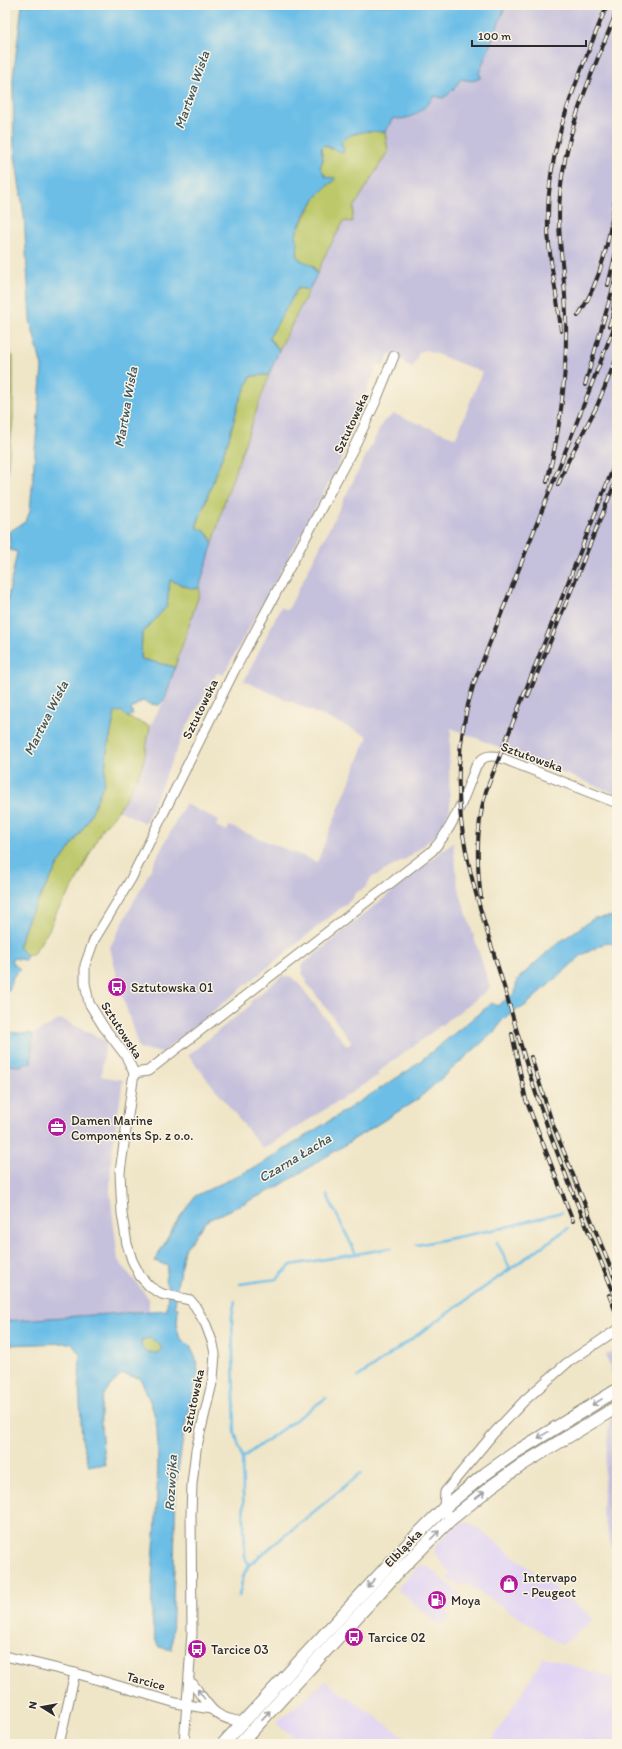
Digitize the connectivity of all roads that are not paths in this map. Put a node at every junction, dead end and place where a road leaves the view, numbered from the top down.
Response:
1 (394, 356) dead end
2 (617, 803) edge
3 (134, 1073) junction
4 (615, 1331) dead end
5 (617, 1390) edge
6 (617, 1406) edge
7 (444, 1508) junction
8 (450, 1520) junction
9 (5, 1656) edge
10 (75, 1673) junction
11 (189, 1682) junction
12 (187, 1706) junction
13 (212, 1709) junction
14 (242, 1722) junction
15 (186, 1730) junction
16 (59, 1744) edge
17 (184, 1744) edge
18 (188, 1744) edge
19 (223, 1744) edge
20 (240, 1744) edge

1 - 3 street, Sztutowska
2 - 3 street, Sztutowska
3 - 11 street, Sztutowska
4 - 7 street
5 -> 7 main road, Elbląska
8 -> 6 main road, Elbląska
7 - 8 street
7 -> 14 main road, Elbląska
20 -> 8 main road, Elbląska
9 - 10 street, Tarcice
10 - 12 street, Tarcice
10 - 16 street
11 - 12 street, Sztutowska
13 -> 11 street
12 - 13 street, Tarcice
12 - 15 street, Sztutowska
13 - 14 street
14 - 19 main road, Elbląska
15 - 17 street, Sztutowska
15 - 18 street, Sztutowska

